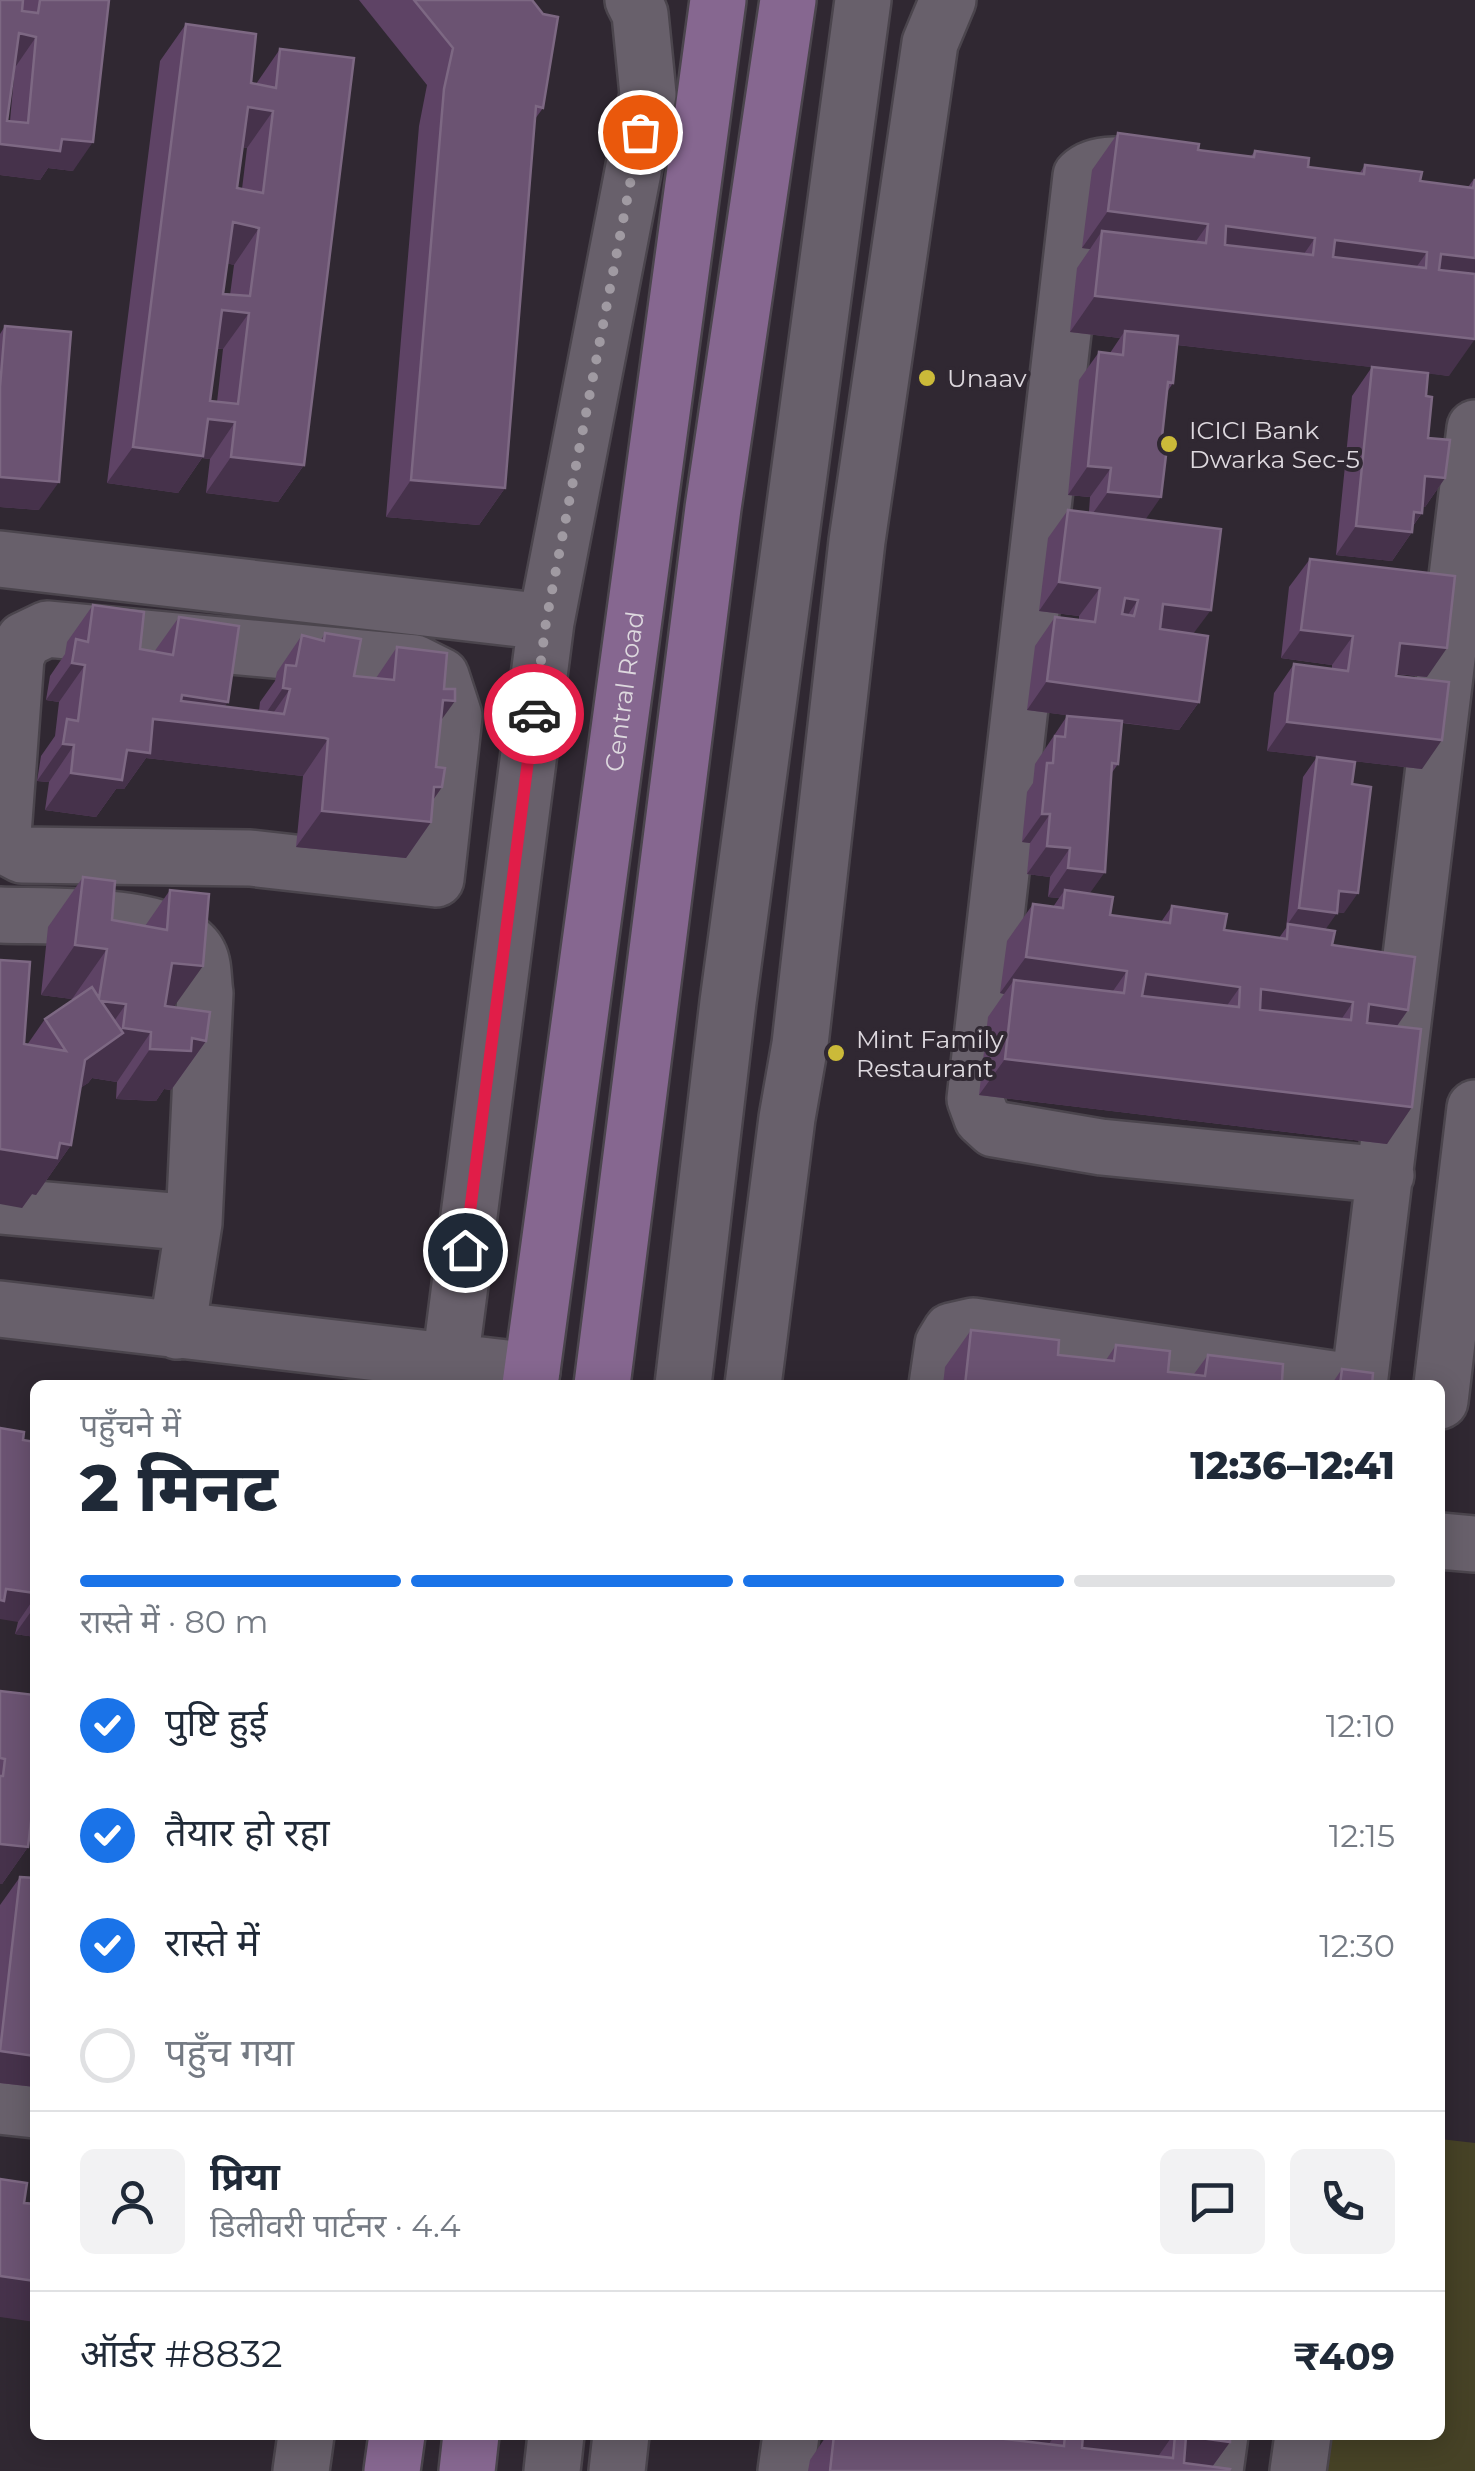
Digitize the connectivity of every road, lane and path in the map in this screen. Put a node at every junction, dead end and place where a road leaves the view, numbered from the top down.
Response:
1 (634, 0) edge
2 (788, 0) edge
3 (863, 0) edge
4 (948, 0) edge
5 (709, 11) edge
6 (1223, 178) edge
7 (1475, 428) edge
8 (0, 559) edge
9 (546, 622) junction
10 (436, 879) junction
11 (514, 887) junction
12 (0, 916) edge
13 (1473, 1142) edge
14 (1386, 1175) junction
15 (704, 1202) junction
16 (0, 1206) edge
17 (776, 1210) junction
18 (194, 1223) junction
19 (0, 1309) edge
20 (176, 1331) junction
21 (449, 1373) edge
22 (531, 1378) edge
23 (603, 1380) edge
24 (684, 1380) edge
25 (754, 1380) edge
26 (938, 1380) edge
27 (1332, 1380) edge
28 (1360, 1380) edge
29 (1443, 1380) edge
30 (1445, 1541) edge
31 (1475, 1544) edge
32 (0, 2106) edge
33 (30, 2109) edge
34 (305, 2440) edge
35 (396, 2440) edge
36 (470, 2440) edge
37 (555, 2440) edge
38 (620, 2440) edge
39 (790, 2440) edge
40 (1219, 2440) edge
41 (1301, 2440) edge
42 (301, 2471) edge
43 (392, 2471) edge
44 (467, 2471) edge
45 (552, 2471) edge
46 (617, 2471) edge
47 (786, 2471) edge
48 (1215, 2471) edge
49 (1298, 2471) edge

1 - 9 street
2 - 23 main road
3 - 15 street
4 - 17 street
5 - 22 main road, Central Road
6 - 14 street
7 - 14 street
8 - 9 street
9 - 11 street
10 - 10 street
10 - 11 street
11 - 21 street
12 - 18 street
13 - 29 street
14 - 28 street
15 - 17 street
15 - 24 street
16 - 18 street
17 - 25 street
18 - 20 street
19 - 20 street
20 - 21 street
21 - 22 street
26 - 27 street
30 - 31 street
32 - 33 street
34 - 42 street
35 - 43 main road
36 - 44 main road
37 - 45 street
38 - 46 street
39 - 47 street
40 - 48 street
41 - 49 street

